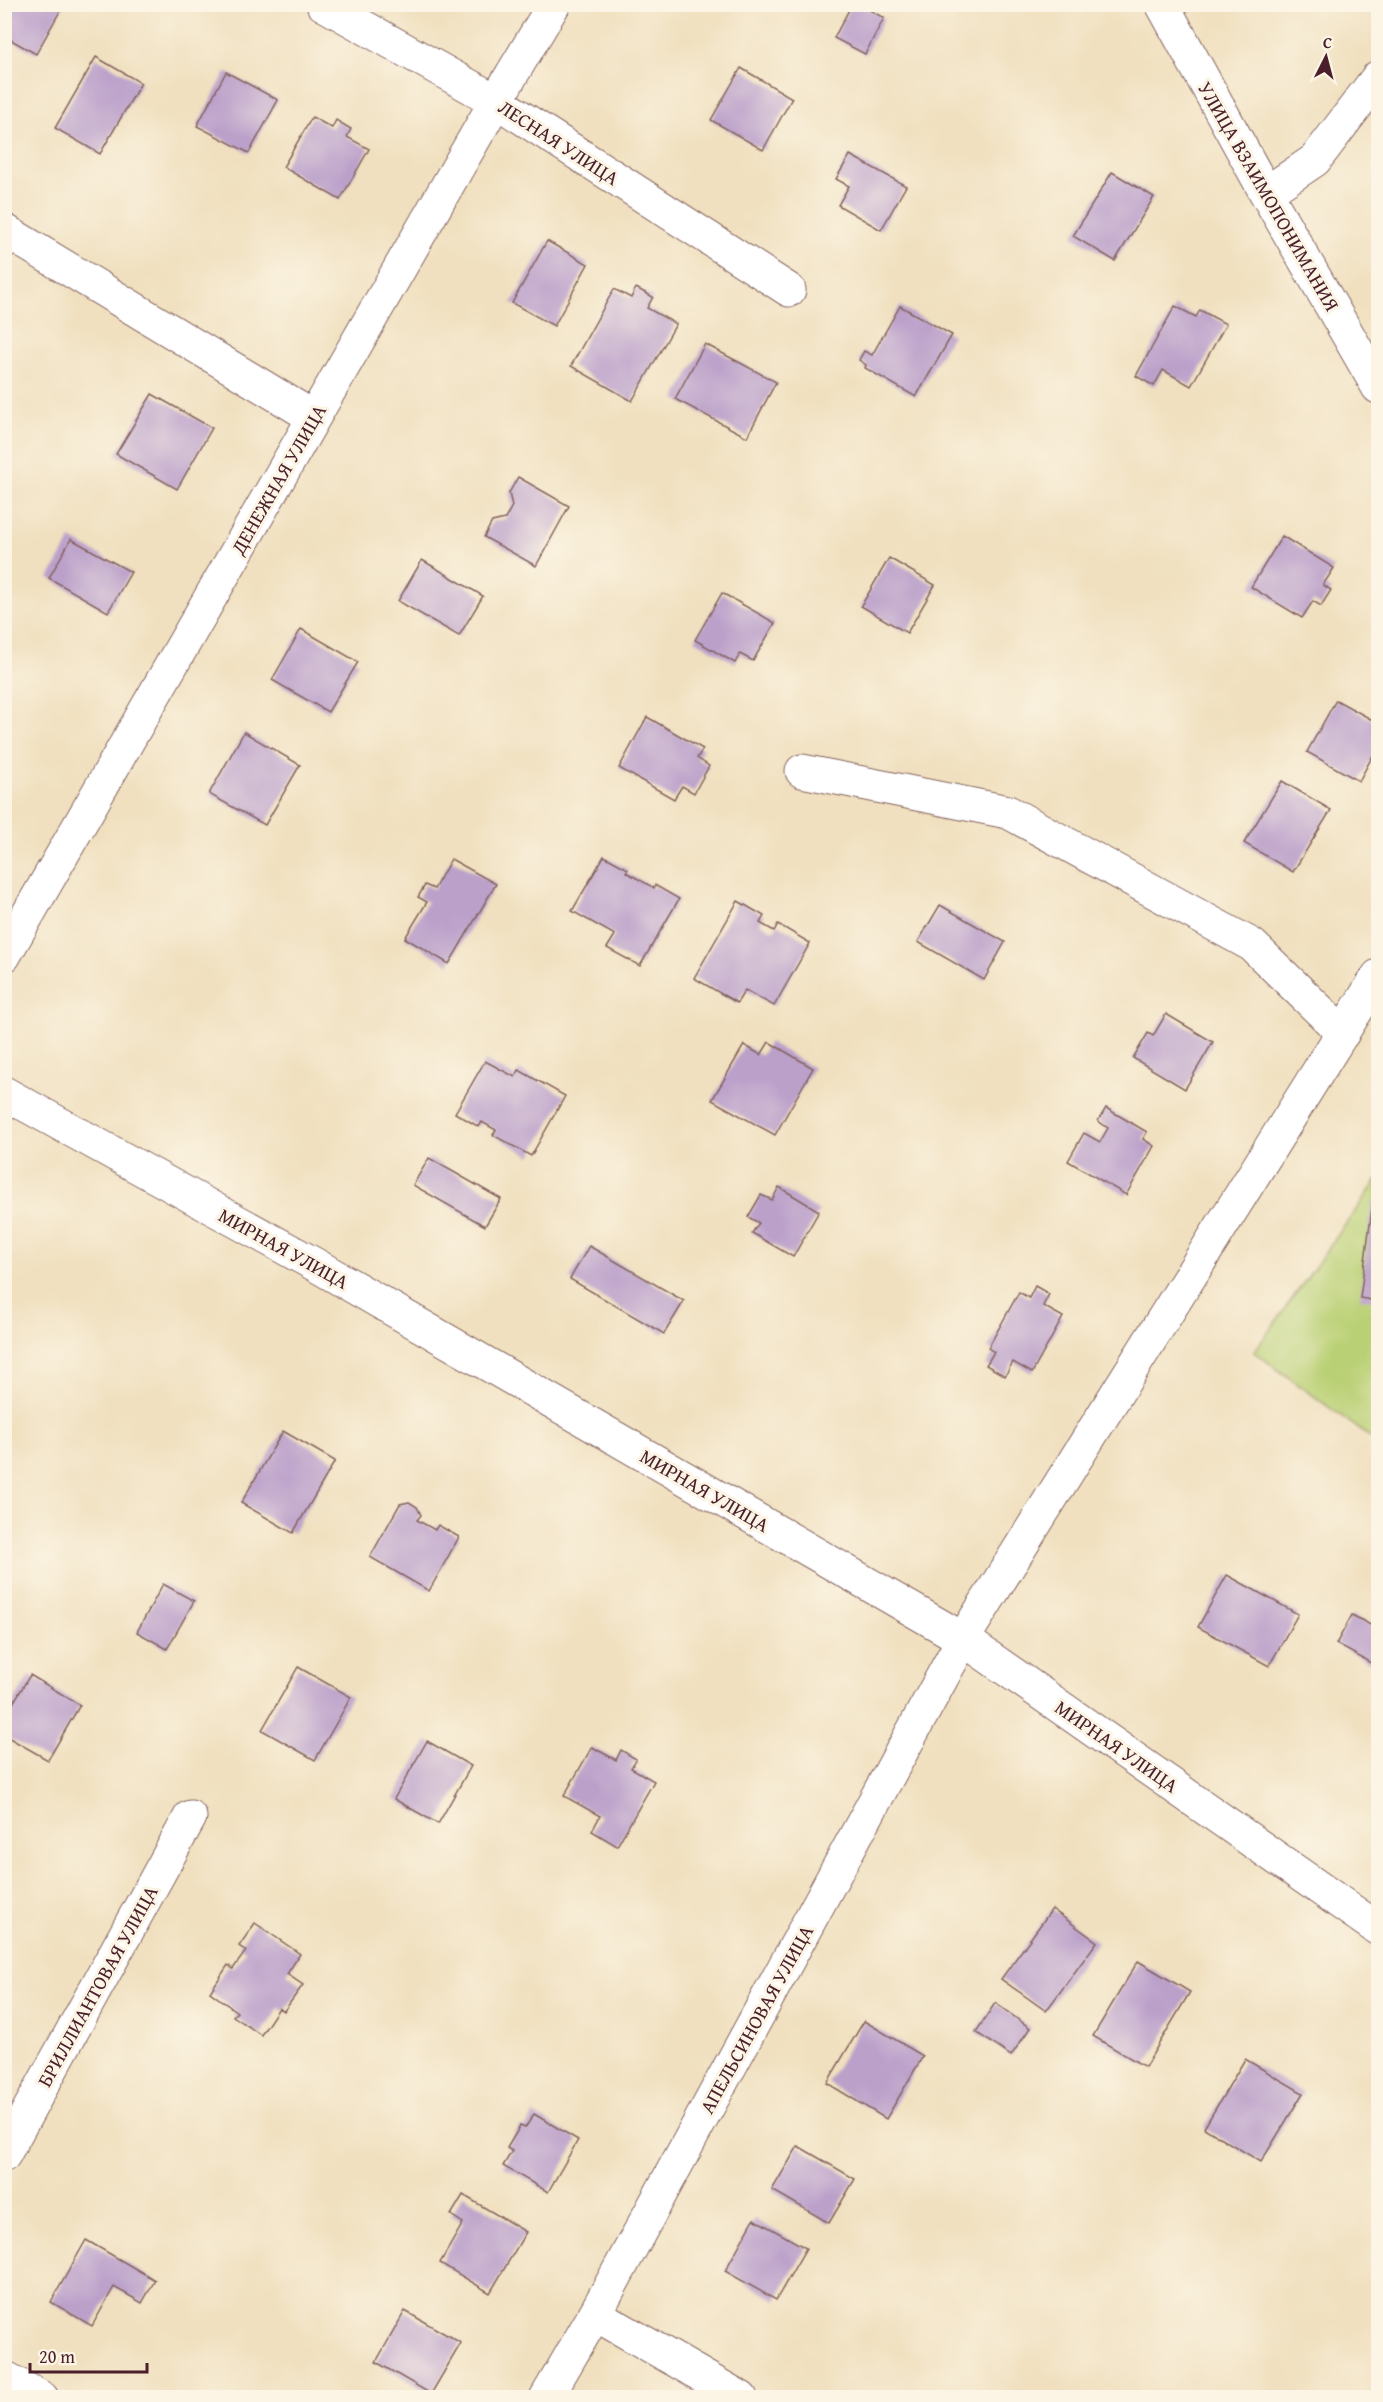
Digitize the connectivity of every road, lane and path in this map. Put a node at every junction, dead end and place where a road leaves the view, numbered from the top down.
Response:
1 (323, 4) edge
2 (554, 4) edge
3 (1162, 4) edge
4 (1378, 77) edge
5 (496, 101) junction
6 (1266, 193) junction
7 (4, 230) edge
8 (789, 290) dead end
9 (1378, 387) edge
10 (313, 417) junction
11 (802, 771) dead end
12 (4, 956) edge
13 (1378, 976) edge
14 (1343, 1033) junction
15 (4, 1093) edge
16 (963, 1639) junction
17 (190, 1816) dead end
18 (1378, 1929) edge
19 (4, 2155) edge
20 (595, 2314) junction
21 (4, 2377) edge
22 (42, 2397) edge
23 (546, 2397) edge
24 (741, 2397) edge

1 - 5 street, ЛЕСНАЯ УЛИЦА
2 - 5 street, ДЕНЕЖНАЯ УЛИЦА
3 - 6 street, УЛИЦА ВЗАИМОПОНИМАНИЯ
4 - 6 street
5 - 8 street, ЛЕСНАЯ УЛИЦА
5 - 10 street, ДЕНЕЖНАЯ УЛИЦА
6 - 9 street, УЛИЦА ВЗАИМОПОНИМАНИЯ
7 - 10 street
10 - 12 street, ДЕНЕЖНАЯ УЛИЦА
11 - 14 street
13 - 14 street, АПЕЛЬСИНОВАЯ УЛИЦА
14 - 16 street, АПЕЛЬСИНОВАЯ УЛИЦА
15 - 16 street, МИРНАЯ УЛИЦА
16 - 18 street, МИРНАЯ УЛИЦА
16 - 20 street, АПЕЛЬСИНОВАЯ УЛИЦА
17 - 19 street, БРИЛЛИАНТОВАЯ УЛИЦА
20 - 23 street, АПЕЛЬСИНОВАЯ УЛИЦА
20 - 24 street
21 - 22 street

